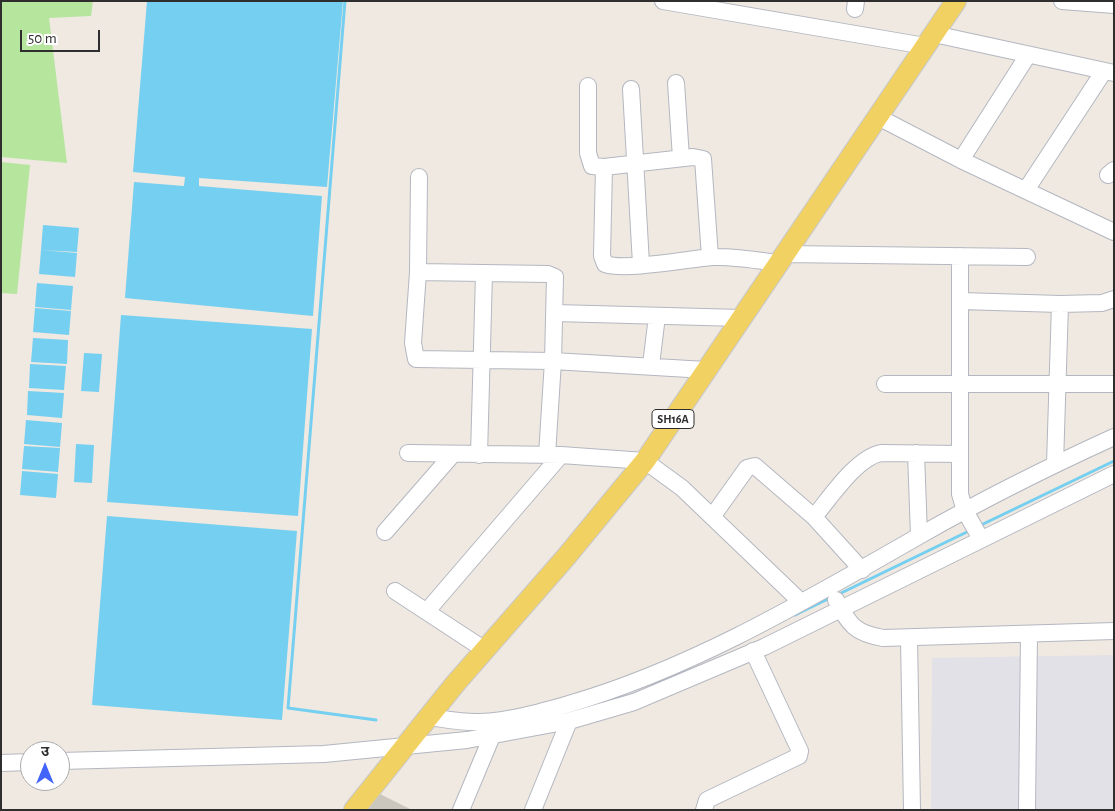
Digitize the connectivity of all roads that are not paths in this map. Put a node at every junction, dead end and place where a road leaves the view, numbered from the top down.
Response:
1 (663, 1) edge
2 (956, 1) edge
3 (1062, 1) edge
4 (1108, 4) edge
5 (930, 40) junction
6 (1028, 55) junction
7 (1109, 72) edge
8 (676, 83) dead end
9 (588, 86) dead end
10 (631, 89) dead end
11 (878, 117) junction
12 (681, 158) junction
13 (961, 160) junction
14 (635, 163) junction
15 (604, 167) junction
16 (419, 177) dead end
17 (1026, 190) junction
18 (1114, 232) edge
19 (960, 256) junction
20 (1027, 257) dead end
21 (710, 258) junction
22 (781, 258) junction
23 (641, 264) junction
24 (418, 272) junction
25 (484, 274) junction
26 (1114, 299) edge
27 (961, 301) junction
28 (1060, 304) junction
29 (555, 313) junction
30 (657, 316) junction
31 (741, 318) junction
32 (553, 361) junction
33 (481, 362) junction
34 (651, 365) junction
35 (706, 370) junction
36 (1058, 383) junction
37 (885, 384) dead end
38 (961, 384) junction
39 (1114, 384) edge
40 (1114, 437) edge
41 (408, 453) dead end
42 (916, 453) junction
43 (453, 454) junction
44 (959, 454) junction
45 (479, 455) junction
46 (554, 455) junction
47 (645, 461) junction
48 (1055, 464) junction
49 (1114, 474) edge
50 (712, 517) junction
51 (814, 517) junction
52 (975, 527) junction
53 (385, 532) dead end
54 (919, 536) junction
55 (862, 570) junction
56 (395, 591) dead end
57 (834, 597) junction
58 (801, 602) junction
59 (427, 611) junction
60 (1114, 631) edge
61 (1029, 634) junction
62 (909, 638) junction
63 (485, 650) junction
64 (753, 651) junction
65 (428, 717) junction
66 (569, 721) junction
67 (492, 736) junction
68 (406, 744) junction
69 (70, 761) edge
70 (20, 762) edge
71 (1, 763) edge
72 (354, 810) edge
73 (462, 810) edge
74 (533, 810) edge
75 (704, 810) edge
76 (912, 810) edge
77 (1027, 810) edge

1 - 5 street
2 - 5 main road, SH16A
3 - 4 street
5 - 6 street
5 - 11 main road, SH16A
6 - 7 street
6 - 13 street
7 - 17 street
8 - 12 street
9 - 15 street
10 - 14 street
11 - 13 street
11 - 22 main road, SH16A
12 - 14 street
12 - 21 street
13 - 17 street
14 - 15 street
14 - 23 street
15 - 23 street
16 - 24 street
17 - 18 street
19 - 20 street
19 - 22 street
19 - 27 street
21 - 22 street
21 - 23 street
22 - 31 main road, SH16A
24 - 25 street
24 - 33 street
25 - 29 street
25 - 33 street
26 - 28 street
27 - 28 street
27 - 38 street
28 - 36 street
29 - 30 street
29 - 32 street
30 - 31 street
30 - 34 street
31 - 35 main road, SH16A
32 - 33 street
32 - 34 street
32 - 46 street
33 - 45 street
34 - 35 street
35 - 47 main road, SH16A
36 - 38 street
36 - 39 street
36 - 48 street
37 - 38 street
38 - 44 street
40 - 48 street
41 - 43 street
42 - 44 street
42 - 51 street
42 - 54 street
43 - 45 street
43 - 53 street
44 - 52 street
45 - 46 street
46 - 47 street
46 - 59 street
47 - 50 street
47 - 63 main road, SH16A
48 - 52 street
49 - 52 street
50 - 51 street
50 - 58 street
51 - 55 street
52 - 54 street
52 - 57 street
54 - 55 street
55 - 57 street
56 - 59 street
57 - 58 street
57 - 62 street
57 - 64 street
58 - 65 street
59 - 63 street
60 - 61 street
61 - 62 street
61 - 77 street
62 - 76 street
63 - 65 main road, SH16A
64 - 66 street
64 - 75 street
65 - 68 main road, SH16A
66 - 67 street
66 - 74 street
67 - 68 street
67 - 73 street
68 - 69 street
68 - 72 main road, SH16A
70 - 71 street

